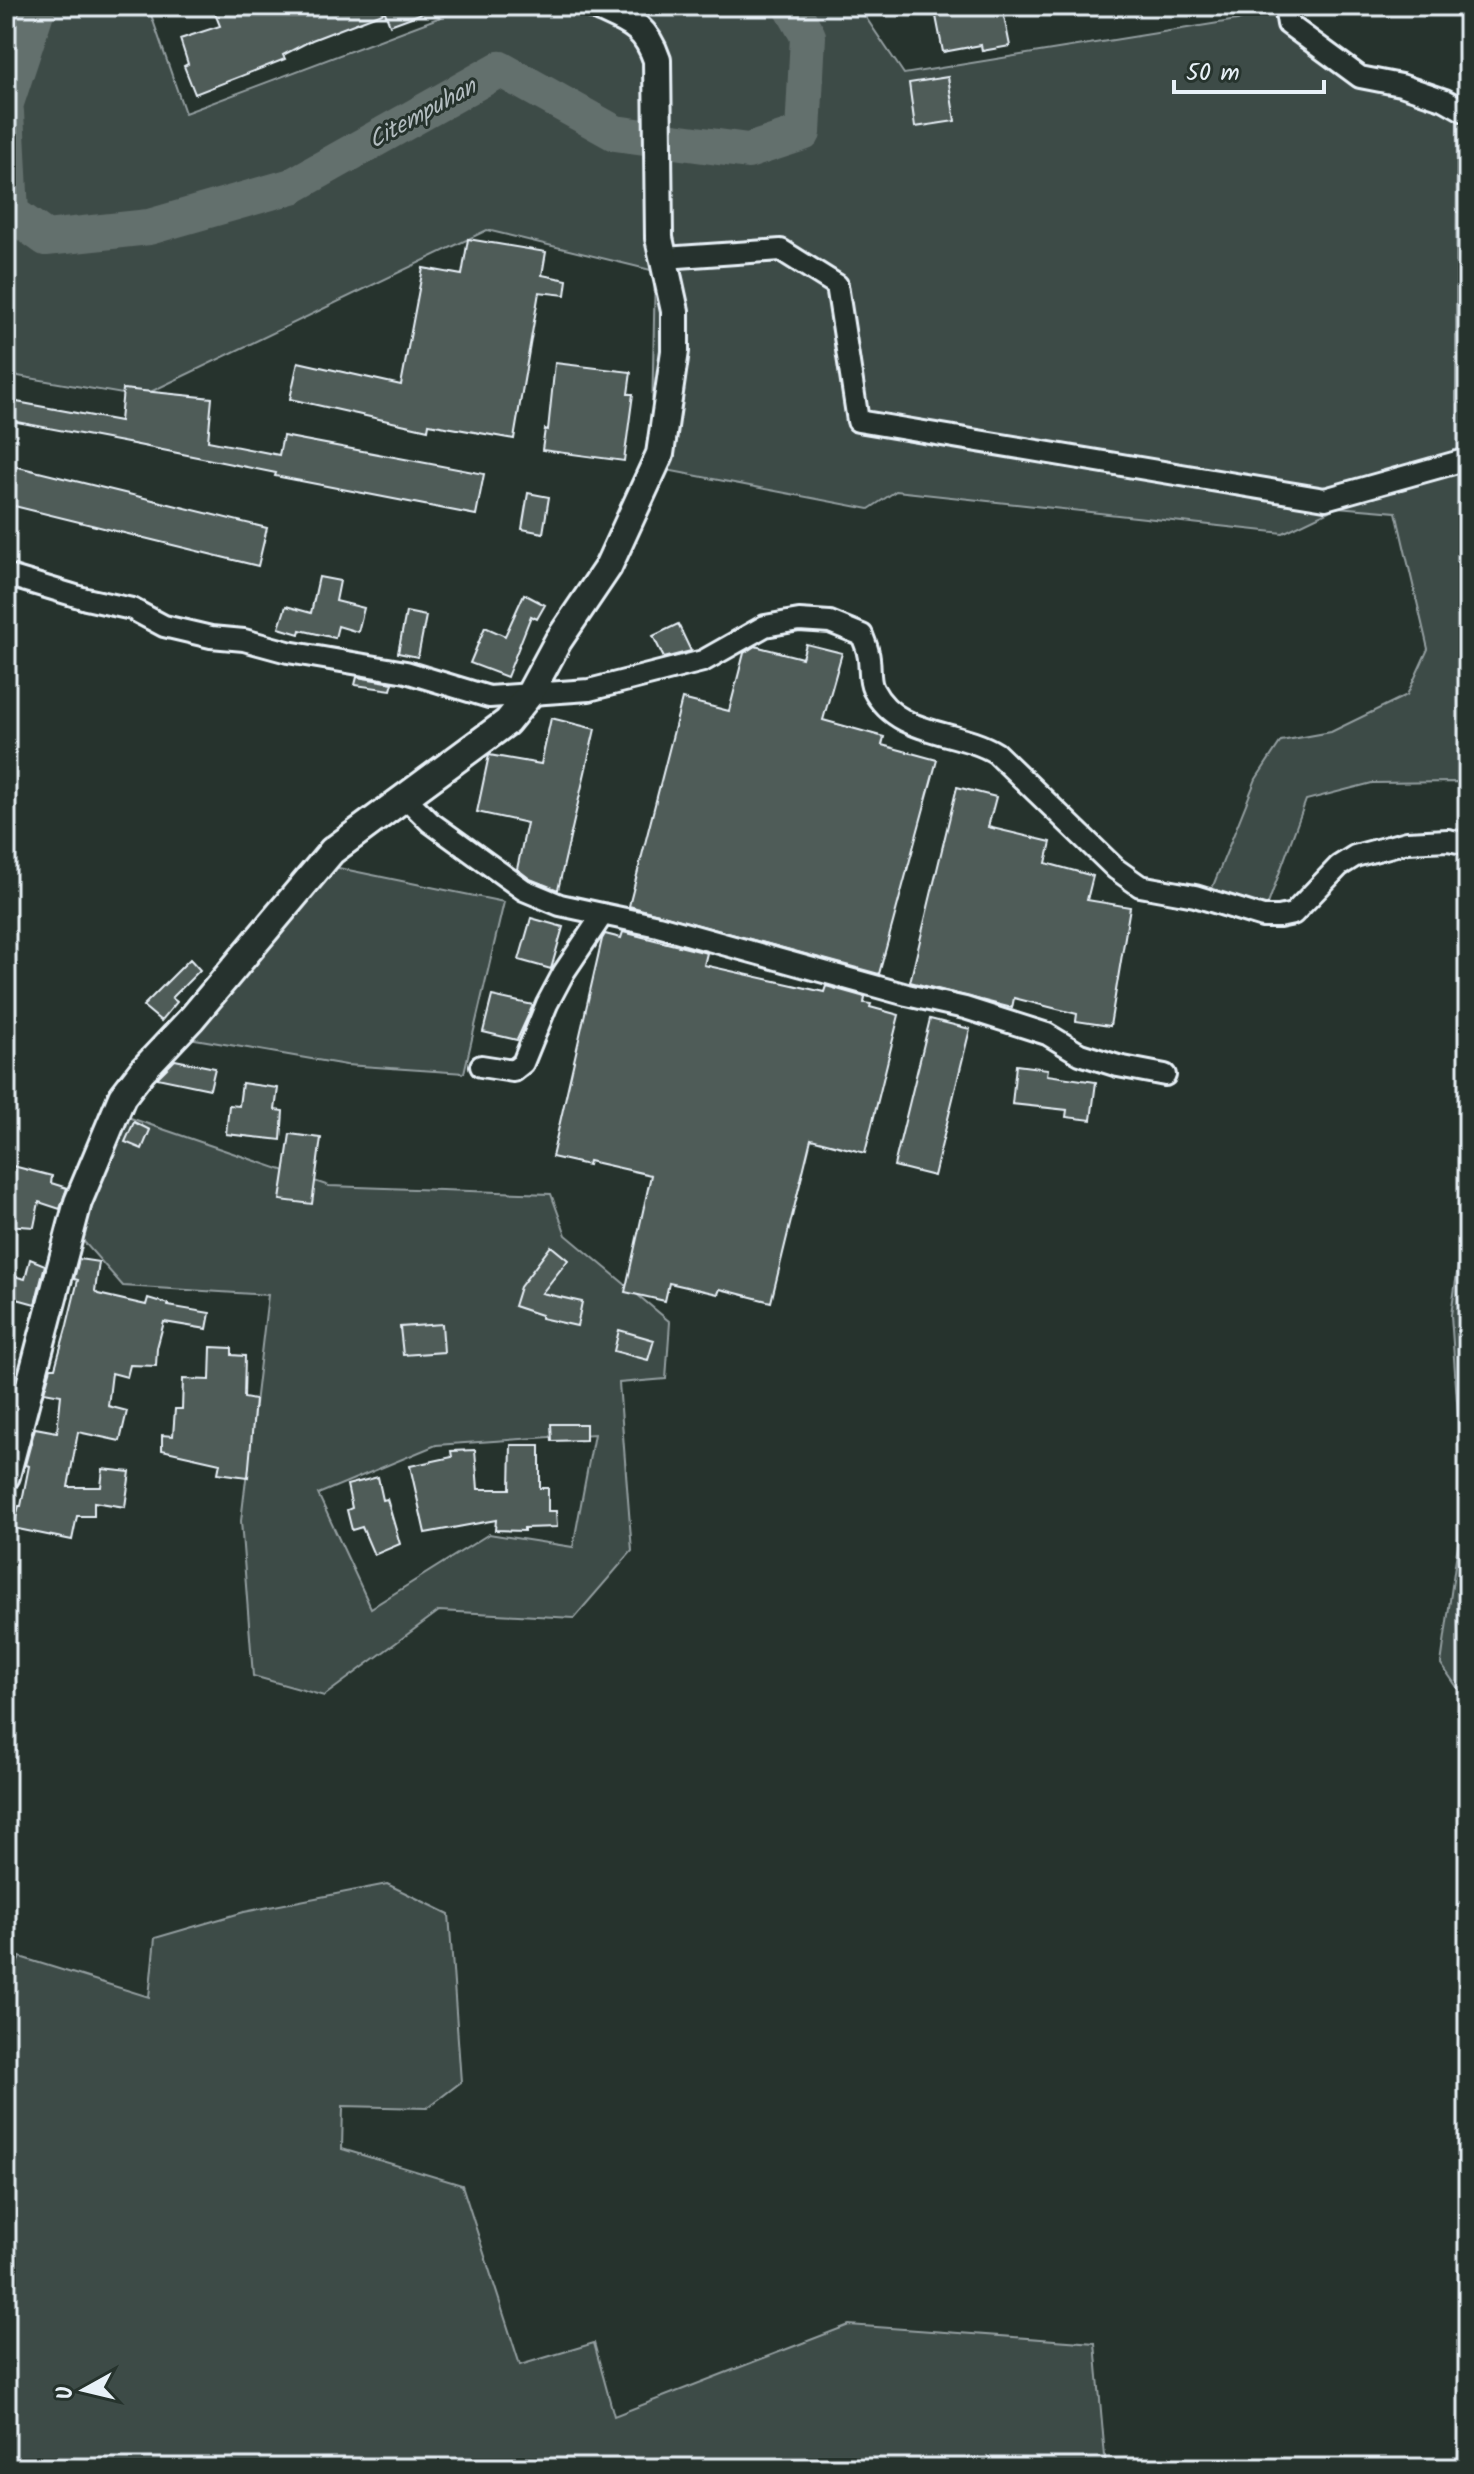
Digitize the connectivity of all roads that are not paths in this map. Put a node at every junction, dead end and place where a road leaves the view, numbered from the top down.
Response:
1 (596, 6) edge
2 (1285, 6) edge
3 (1468, 113) edge
4 (662, 248) junction
5 (1468, 459) edge
6 (6, 575) edge
7 (529, 695) junction
8 (406, 798) junction
9 (1468, 844) edge
10 (603, 914) junction
11 (481, 1066) dead end
12 (1165, 1075) dead end
13 (6, 1476) edge

1 - 4 main road
2 - 3 street
4 - 5 street
4 - 7 main road
6 - 7 street
7 - 8 main road
7 - 9 street
8 - 10 street
8 - 13 main road
10 - 11 street
10 - 12 street

